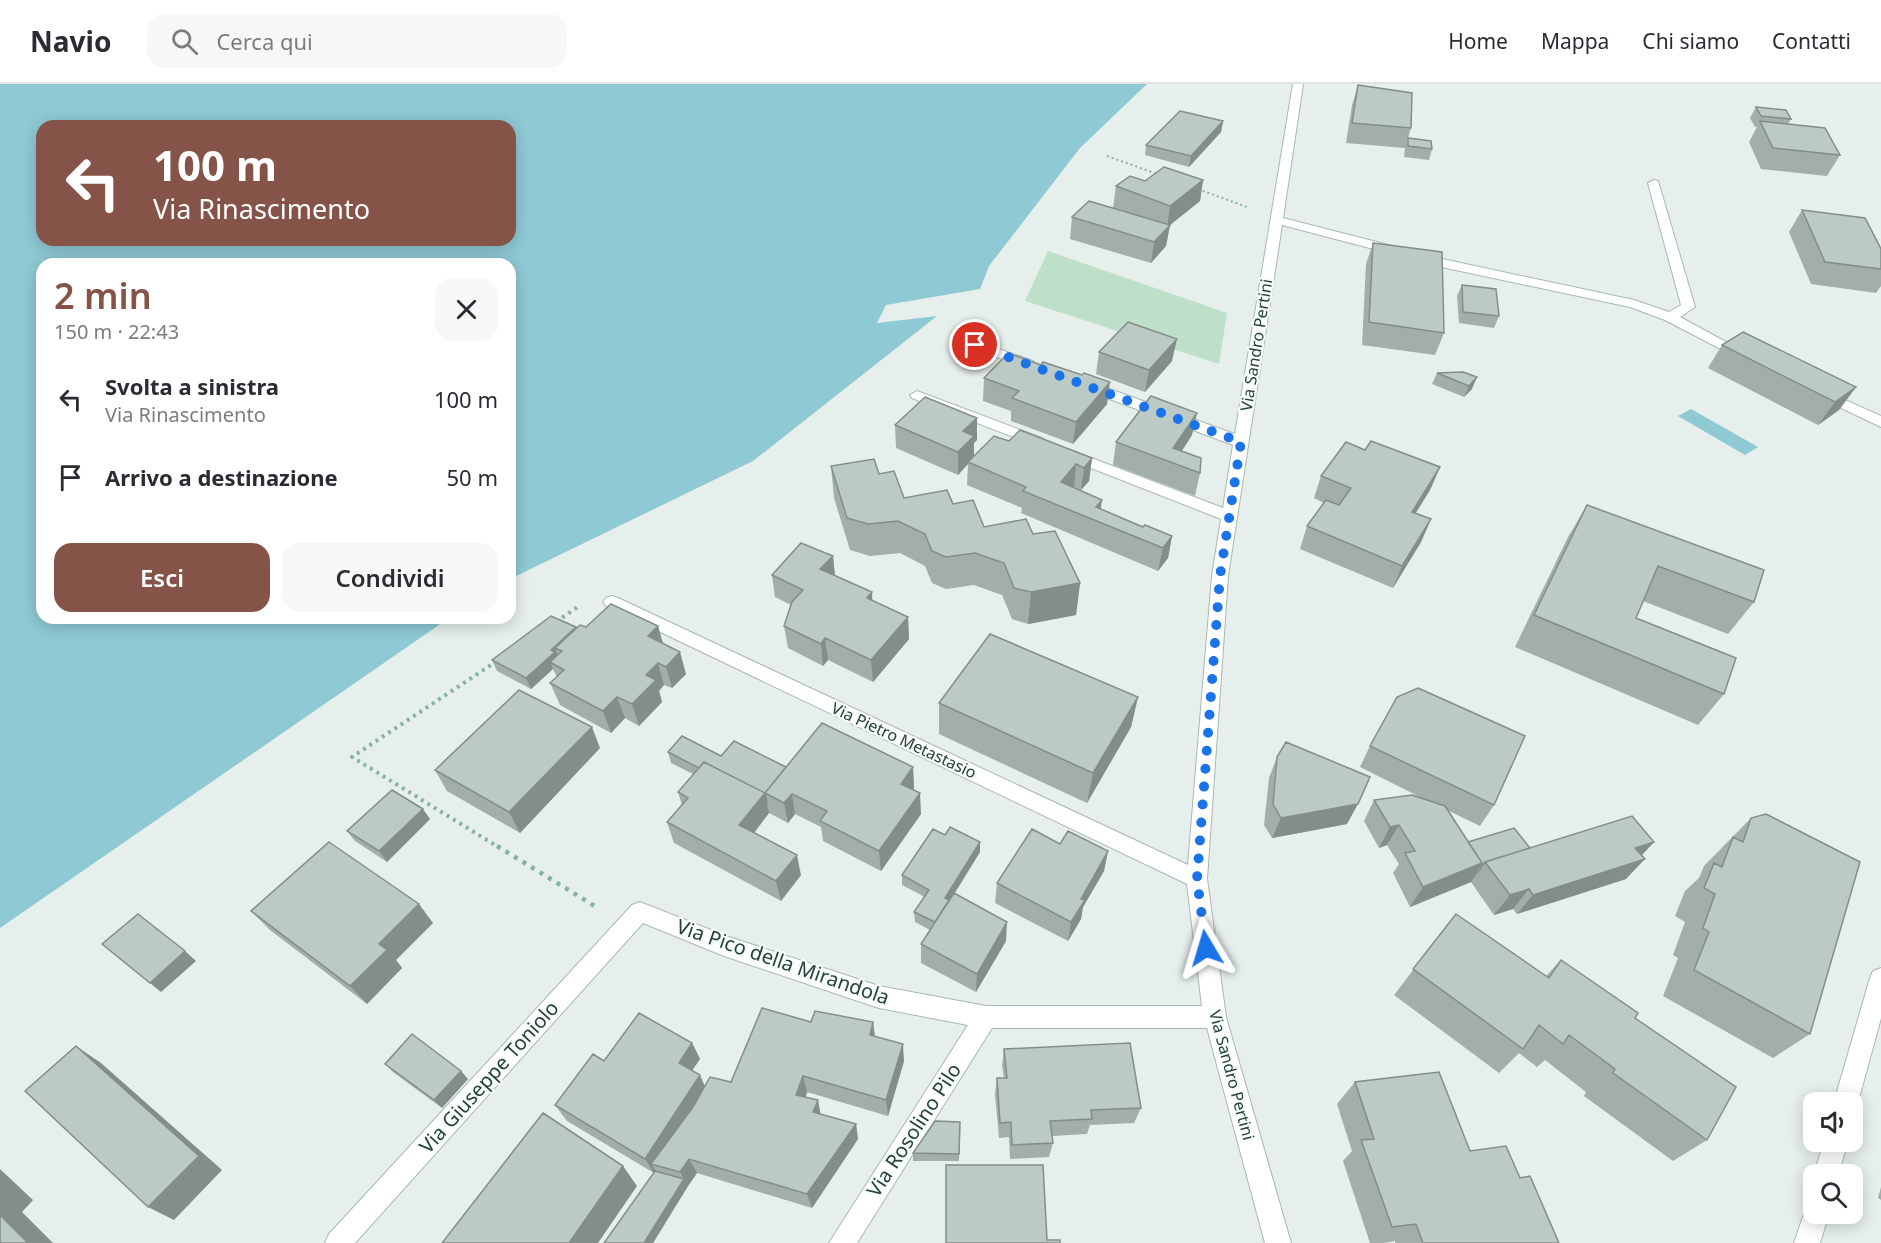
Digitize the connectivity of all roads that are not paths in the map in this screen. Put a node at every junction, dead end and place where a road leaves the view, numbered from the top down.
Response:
1 (1298, 84) edge
2 (1654, 183) dead end
3 (1276, 219) junction
4 (1670, 317) junction
5 (975, 345) dead end
6 (1762, 364) edge
7 (1041, 369) edge
8 (1075, 381) edge
9 (1806, 386) edge
10 (917, 395) dead end
11 (1881, 422) edge
12 (1241, 442) junction
13 (1229, 516) junction
14 (612, 602) edge
15 (1197, 879) junction
16 (633, 919) joint
17 (1881, 978) edge
18 (986, 1017) junction
19 (1215, 1017) junction
20 (1849, 1092) edge
21 (1813, 1224) edge
22 (338, 1243) edge
23 (842, 1243) edge
24 (1278, 1243) edge
25 (1808, 1243) edge

1 - 3 street, Via Sandro Pertini
2 - 4 street
3 - 4 street
3 - 12 street, Via Sandro Pertini
4 - 6 street
5 - 7 street
8 - 12 street
9 - 11 street
10 - 13 street
12 - 13 street, Via Sandro Pertini
13 - 15 street, Via Sandro Pertini
14 - 15 street, Via Pietro Metastasio
15 - 19 street, Via Sandro Pertini
16 - 18 street, Via Pico della Mirandola
16 - 22 street, Via Giuseppe Toniolo
17 - 20 street
18 - 19 street, Via Pico della Mirandola
18 - 23 street, Via Rosolino Pilo
19 - 24 street, Via Sandro Pertini
21 - 25 street

